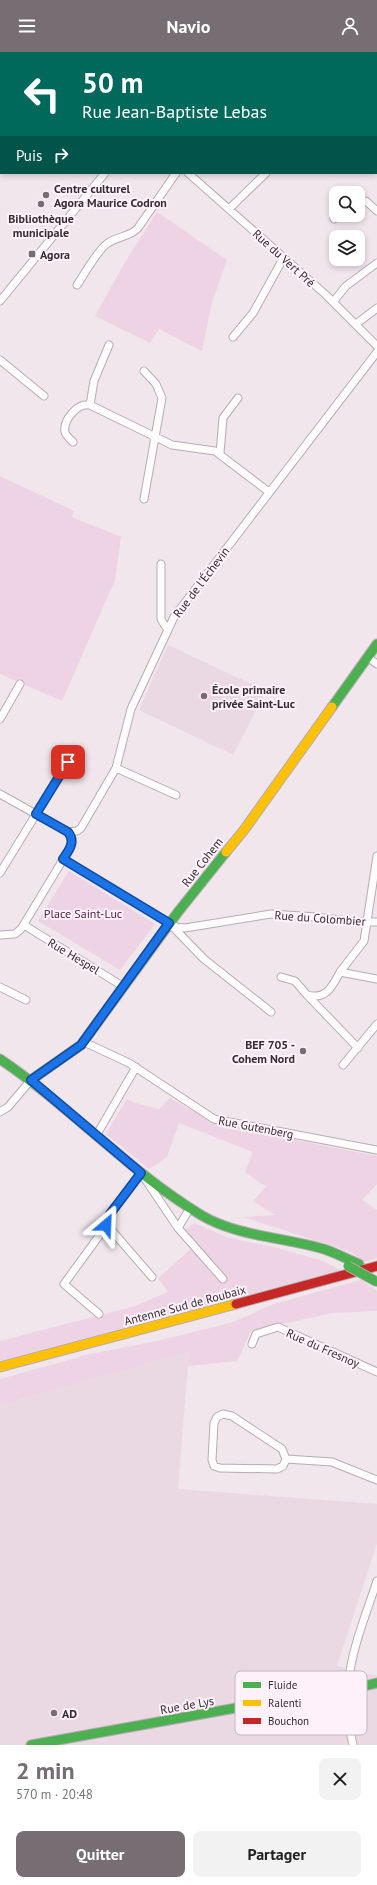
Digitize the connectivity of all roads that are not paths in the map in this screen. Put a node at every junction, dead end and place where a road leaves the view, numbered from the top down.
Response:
1 (104, 174) edge
2 (175, 174) edge
3 (189, 174) edge
4 (265, 174) edge
5 (365, 201) edge
6 (229, 209) junction
7 (377, 211) edge
8 (284, 257) junction
9 (377, 263) edge
10 (77, 286) dead end
11 (0, 301) edge
12 (333, 302) junction
13 (377, 308) edge
14 (356, 324) junction
15 (233, 337) dead end
16 (109, 345) dead end
17 (377, 346) edge
18 (377, 352) edge
19 (0, 360) edge
20 (144, 371) dead end
21 (44, 396) dead end
22 (238, 398) dead end
23 (90, 405) junction
24 (156, 438) junction
25 (74, 442) dead end
26 (220, 453) junction
27 (269, 492) junction
28 (144, 499) dead end
29 (161, 564) dead end
30 (167, 629) junction
31 (377, 644) edge
32 (367, 657) junction
33 (377, 664) edge
34 (20, 684) dead end
35 (0, 720) edge
36 (68, 762) dead end
37 (116, 768) junction
38 (0, 794) edge
39 (176, 795) dead end
40 (36, 814) junction
41 (68, 832) junction
42 (377, 856) edge
43 (63, 859) junction
44 (0, 873) edge
45 (368, 922) junction
46 (377, 922) edge
47 (169, 923) junction
48 (24, 925) junction
49 (0, 935) edge
50 (340, 972) junction
51 (281, 977) dead end
52 (377, 979) edge
53 (0, 987) edge
54 (124, 987) junction
55 (307, 995) junction
56 (26, 1000) dead end
57 (271, 1012) dead end
58 (377, 1024) edge
59 (84, 1042) junction
60 (358, 1048) junction
61 (0, 1059) edge
62 (343, 1065) dead end
63 (136, 1067) junction
64 (31, 1080) junction
65 (0, 1112) edge
66 (96, 1136) junction
67 (377, 1150) edge
68 (141, 1173) junction
69 (188, 1211) junction
70 (106, 1225) junction
71 (178, 1228) junction
72 (377, 1266) edge
73 (377, 1273) edge
74 (152, 1277) dead end
75 (222, 1279) dead end
76 (377, 1282) edge
77 (99, 1314) dead end
78 (252, 1344) dead end
79 (0, 1367) edge
80 (0, 1372) edge
81 (377, 1372) edge
82 (286, 1459) junction
83 (377, 1480) edge
84 (377, 1580) edge
85 (350, 1671) edge
86 (377, 1683) edge
87 (367, 1685) edge
88 (235, 1708) edge
89 (351, 1735) edge
90 (31, 1745) edge
91 (353, 1745) edge

1 - 11 street
2 - 10 street
3 - 6 street, Rue du Vert Pré
4 - 6 street
5 - 7 street
6 - 8 street, Rue du Vert Pré
8 - 12 street, Rue du Vert Pré
8 - 15 street
9 - 12 street
12 - 14 street, Rue du Vert Pré
13 - 14 street
14 - 17 street, Rue du Vert Pré
16 - 23 street
18 - 27 street, Rue de l'Échevin
19 - 21 street
20 - 24 street
22 - 26 street
23 - 24 street
23 - 25 street
24 - 26 street
24 - 28 street
26 - 27 street
27 - 30 street, Rue de l'Échevin
29 - 30 street
30 - 37 street, Rue de l'Échevin
31 - 32 main road, Rue Cohem
32 - 33 street
32 - 47 main road, Rue Cohem
34 - 35 street
36 - 40 street
37 - 39 street
37 - 41 street, Rue de l'Échevin
38 - 40 street
40 - 41 street
40 - 44 street
41 - 43 street
42 - 45 street
43 - 47 street
43 - 48 street
45 - 46 street, Rue du Colombier
45 - 47 street, Rue du Colombier
45 - 50 street
47 - 54 main road, Rue Cohem
47 - 57 street
48 - 49 street
48 - 54 street, Rue Hespel
50 - 52 street
50 - 55 street
51 - 55 street
53 - 56 street
54 - 59 main road, Rue Cohem
55 - 60 street
58 - 60 street
59 - 63 street, Rue Gutenberg
59 - 64 main road, Rue Cohem
60 - 62 street
61 - 64 main road
63 - 66 street
63 - 67 street, Rue Gutenberg
64 - 65 street
64 - 66 main road
66 - 68 main road
68 - 69 main road
68 - 70 street
68 - 71 street
69 - 71 street
69 - 73 main road
69 - 76 main road, bridge
70 - 74 street
70 - 77 street
71 - 75 street
72 - 79 main road, Antenne Sud de Roubaix
73 - 80 main road, Antenne Sud de Roubaix
78 - 81 street, Rue du Fresnoy
82 - 82 street
82 - 83 street
84 - 85 street
86 - 87 main road, Rue de Lys
88 - 90 main road, Rue de Lys
89 - 91 street

